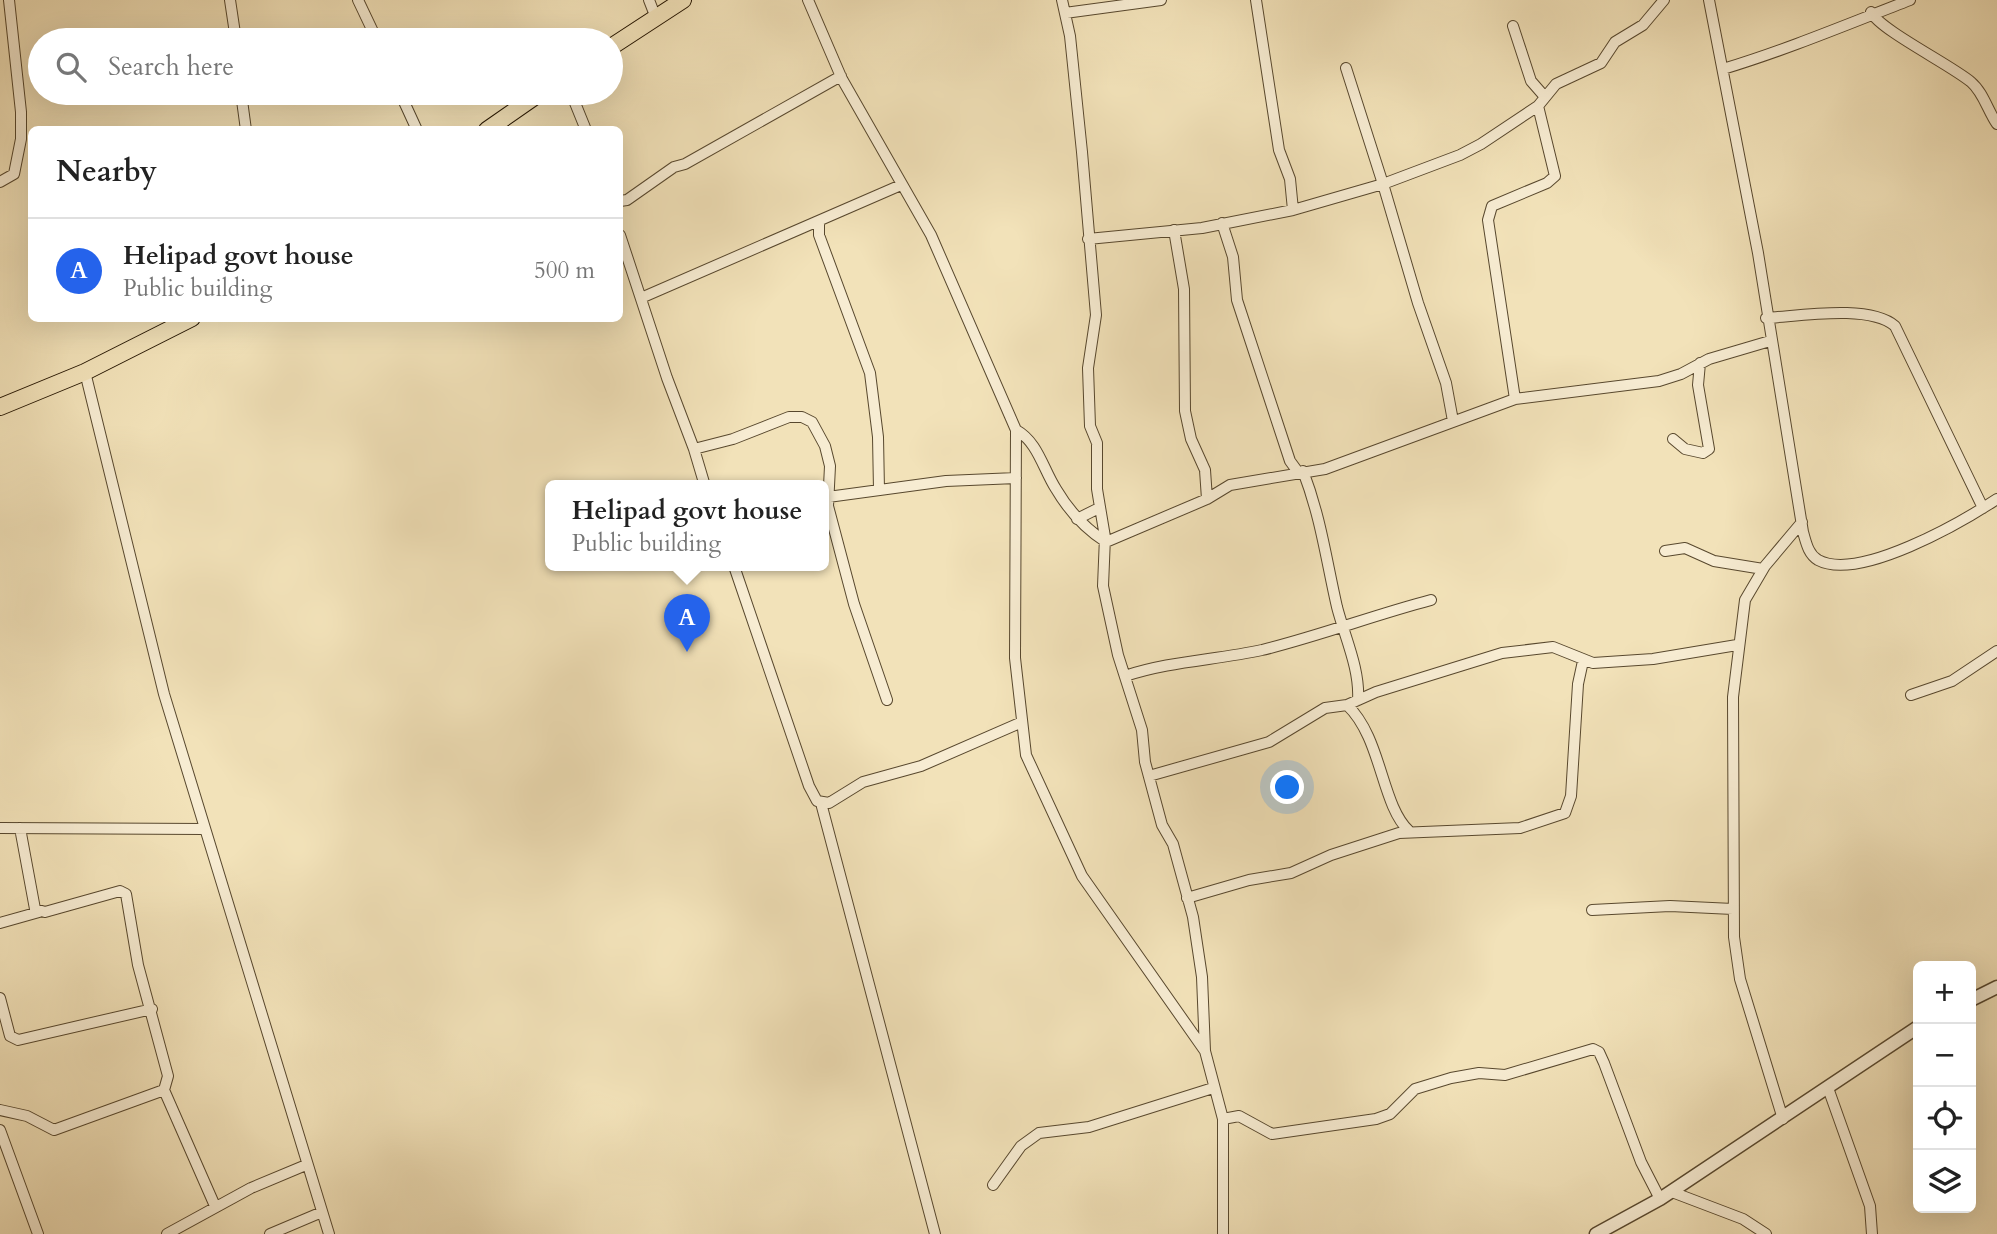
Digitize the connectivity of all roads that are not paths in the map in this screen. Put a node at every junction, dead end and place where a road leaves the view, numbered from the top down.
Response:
1 (9, 0) edge
2 (230, 0) edge
3 (358, 0) edge
4 (649, 0) edge
5 (683, 0) edge
6 (808, 0) edge
7 (1062, 0) edge
8 (1161, 0) edge
9 (1256, 0) edge
10 (1664, 0) edge
11 (1709, 0) edge
12 (1910, 0) edge
13 (1871, 12) junction
14 (1065, 13) junction
15 (656, 18) junction
16 (1513, 26) dead end
17 (234, 28) edge
18 (371, 28) edge
19 (623, 39) edge
20 (1346, 68) dead end
21 (1723, 69) junction
22 (841, 75) junction
23 (1545, 97) junction
24 (243, 105) edge
25 (406, 105) edge
26 (523, 105) edge
27 (576, 105) edge
28 (1538, 106) junction
29 (1997, 124) edge
30 (246, 126) edge
31 (415, 126) edge
32 (493, 126) edge
33 (584, 126) edge
34 (0, 182) edge
35 (1384, 184) junction
36 (901, 185) junction
37 (623, 201) edge
38 (1293, 209) junction
39 (819, 221) junction
40 (1222, 223) junction
41 (805, 227) junction
42 (1174, 230) junction
43 (819, 235) junction
44 (1088, 239) junction
45 (623, 244) edge
46 (641, 298) junction
47 (1766, 318) junction
48 (184, 322) edge
49 (1770, 341) junction
50 (1700, 363) junction
51 (85, 372) junction
52 (1681, 374) junction
53 (1698, 385) junction
54 (1515, 399) junction
55 (0, 407) edge
56 (1453, 421) junction
57 (1016, 430) junction
58 (1673, 439) dead end
59 (694, 449) junction
60 (1300, 472) junction
61 (1016, 478) junction
62 (703, 480) edge
63 (829, 482) edge
64 (879, 490) junction
65 (829, 497) edge
66 (1207, 499) junction
67 (1997, 499) edge
68 (829, 501) edge
69 (1099, 508) junction
70 (1983, 508) junction
71 (1077, 519) junction
72 (1802, 523) junction
73 (1105, 542) junction
74 (1665, 551) dead end
75 (1763, 569) junction
76 (736, 571) edge
77 (1432, 600) dead end
78 (1343, 627) junction
79 (1737, 645) junction
80 (1997, 651) edge
81 (1583, 661) junction
82 (1125, 676) junction
83 (1359, 683) junction
84 (1368, 695) junction
85 (1911, 695) dead end
86 (887, 700) dead end
87 (1354, 702) junction
88 (1022, 722) junction
89 (1149, 776) junction
90 (821, 803) junction
91 (1399, 822) junction
92 (0, 828) edge
93 (20, 828) junction
94 (205, 829) junction
95 (1409, 831) junction
96 (1395, 834) junction
97 (1187, 898) junction
98 (1732, 909) junction
99 (1592, 910) dead end
100 (39, 912) junction
101 (0, 923) edge
102 (1997, 987) edge
103 (0, 998) edge
104 (1976, 998) edge
105 (152, 1009) junction
106 (1913, 1030) edge
107 (1205, 1051) junction
108 (1213, 1088) junction
109 (1828, 1088) junction
110 (164, 1090) junction
111 (1, 1112) edge
112 (1223, 1119) junction
113 (1783, 1119) junction
114 (0, 1130) edge
115 (306, 1165) junction
116 (993, 1185) dead end
117 (1666, 1196) junction
118 (215, 1206) junction
119 (322, 1212) junction
120 (38, 1234) edge
121 (167, 1234) edge
122 (270, 1234) edge
123 (328, 1234) edge
124 (935, 1234) edge
125 (1223, 1234) edge
126 (1596, 1234) edge
127 (1766, 1234) edge
128 (1872, 1234) edge

1 - 34 street
2 - 17 street
3 - 18 street
4 - 15 street
5 - 15 main road
6 - 22 street
7 - 14 street
8 - 14 street
9 - 38 street
10 - 23 street
11 - 21 street
12 - 13 street
13 - 21 street
13 - 29 street
14 - 44 street
15 - 19 main road
16 - 23 street
20 - 35 street
21 - 47 street
22 - 36 street
22 - 37 street
23 - 28 street
24 - 30 street
25 - 31 street
26 - 32 main road
27 - 33 street
28 - 35 street
28 - 54 street
35 - 38 street
35 - 56 street
36 - 39 street
36 - 57 street
38 - 40 street
39 - 41 street
39 - 43 street
40 - 42 street
40 - 60 street
41 - 43 street
41 - 46 street
42 - 44 street
42 - 66 street
43 - 64 street
44 - 69 street
45 - 46 street
46 - 59 street
47 - 49 street
47 - 70 street
48 - 51 main road
49 - 50 street
49 - 72 street
50 - 52 street
50 - 53 street
51 - 55 main road
51 - 94 street
52 - 53 street
52 - 54 street
53 - 58 street
54 - 56 street
56 - 60 street
57 - 61 street
57 - 71 street
59 - 62 street
59 - 63 street
60 - 66 street
60 - 78 street
61 - 64 street
61 - 88 street
64 - 65 street
66 - 73 street
67 - 70 street
68 - 86 street
69 - 71 street
69 - 73 street
70 - 72 street
71 - 73 street
72 - 75 street
73 - 82 street
74 - 75 street
75 - 79 street
76 - 90 street
77 - 78 street
78 - 82 street
78 - 83 street
79 - 81 street
79 - 98 street
80 - 85 street
81 - 84 street
81 - 95 street
82 - 89 street
83 - 84 street
83 - 87 street
84 - 87 street
87 - 89 street
87 - 91 street
88 - 90 street
88 - 107 street
89 - 97 street
90 - 124 street
91 - 95 street
91 - 96 street
92 - 93 street
93 - 94 street
93 - 100 street
94 - 115 street
95 - 96 street
96 - 97 street
97 - 107 street
98 - 99 street
98 - 113 street
100 - 101 street
100 - 105 street
102 - 104 street
103 - 105 street
105 - 110 street
106 - 109 street
107 - 108 street
108 - 112 street
108 - 116 street
109 - 113 street
109 - 128 street
110 - 111 street
110 - 118 street
112 - 117 street
112 - 125 street
113 - 117 street
114 - 120 street
115 - 118 street
115 - 119 street
117 - 126 street
117 - 127 street
118 - 121 street
119 - 122 street
119 - 123 street

